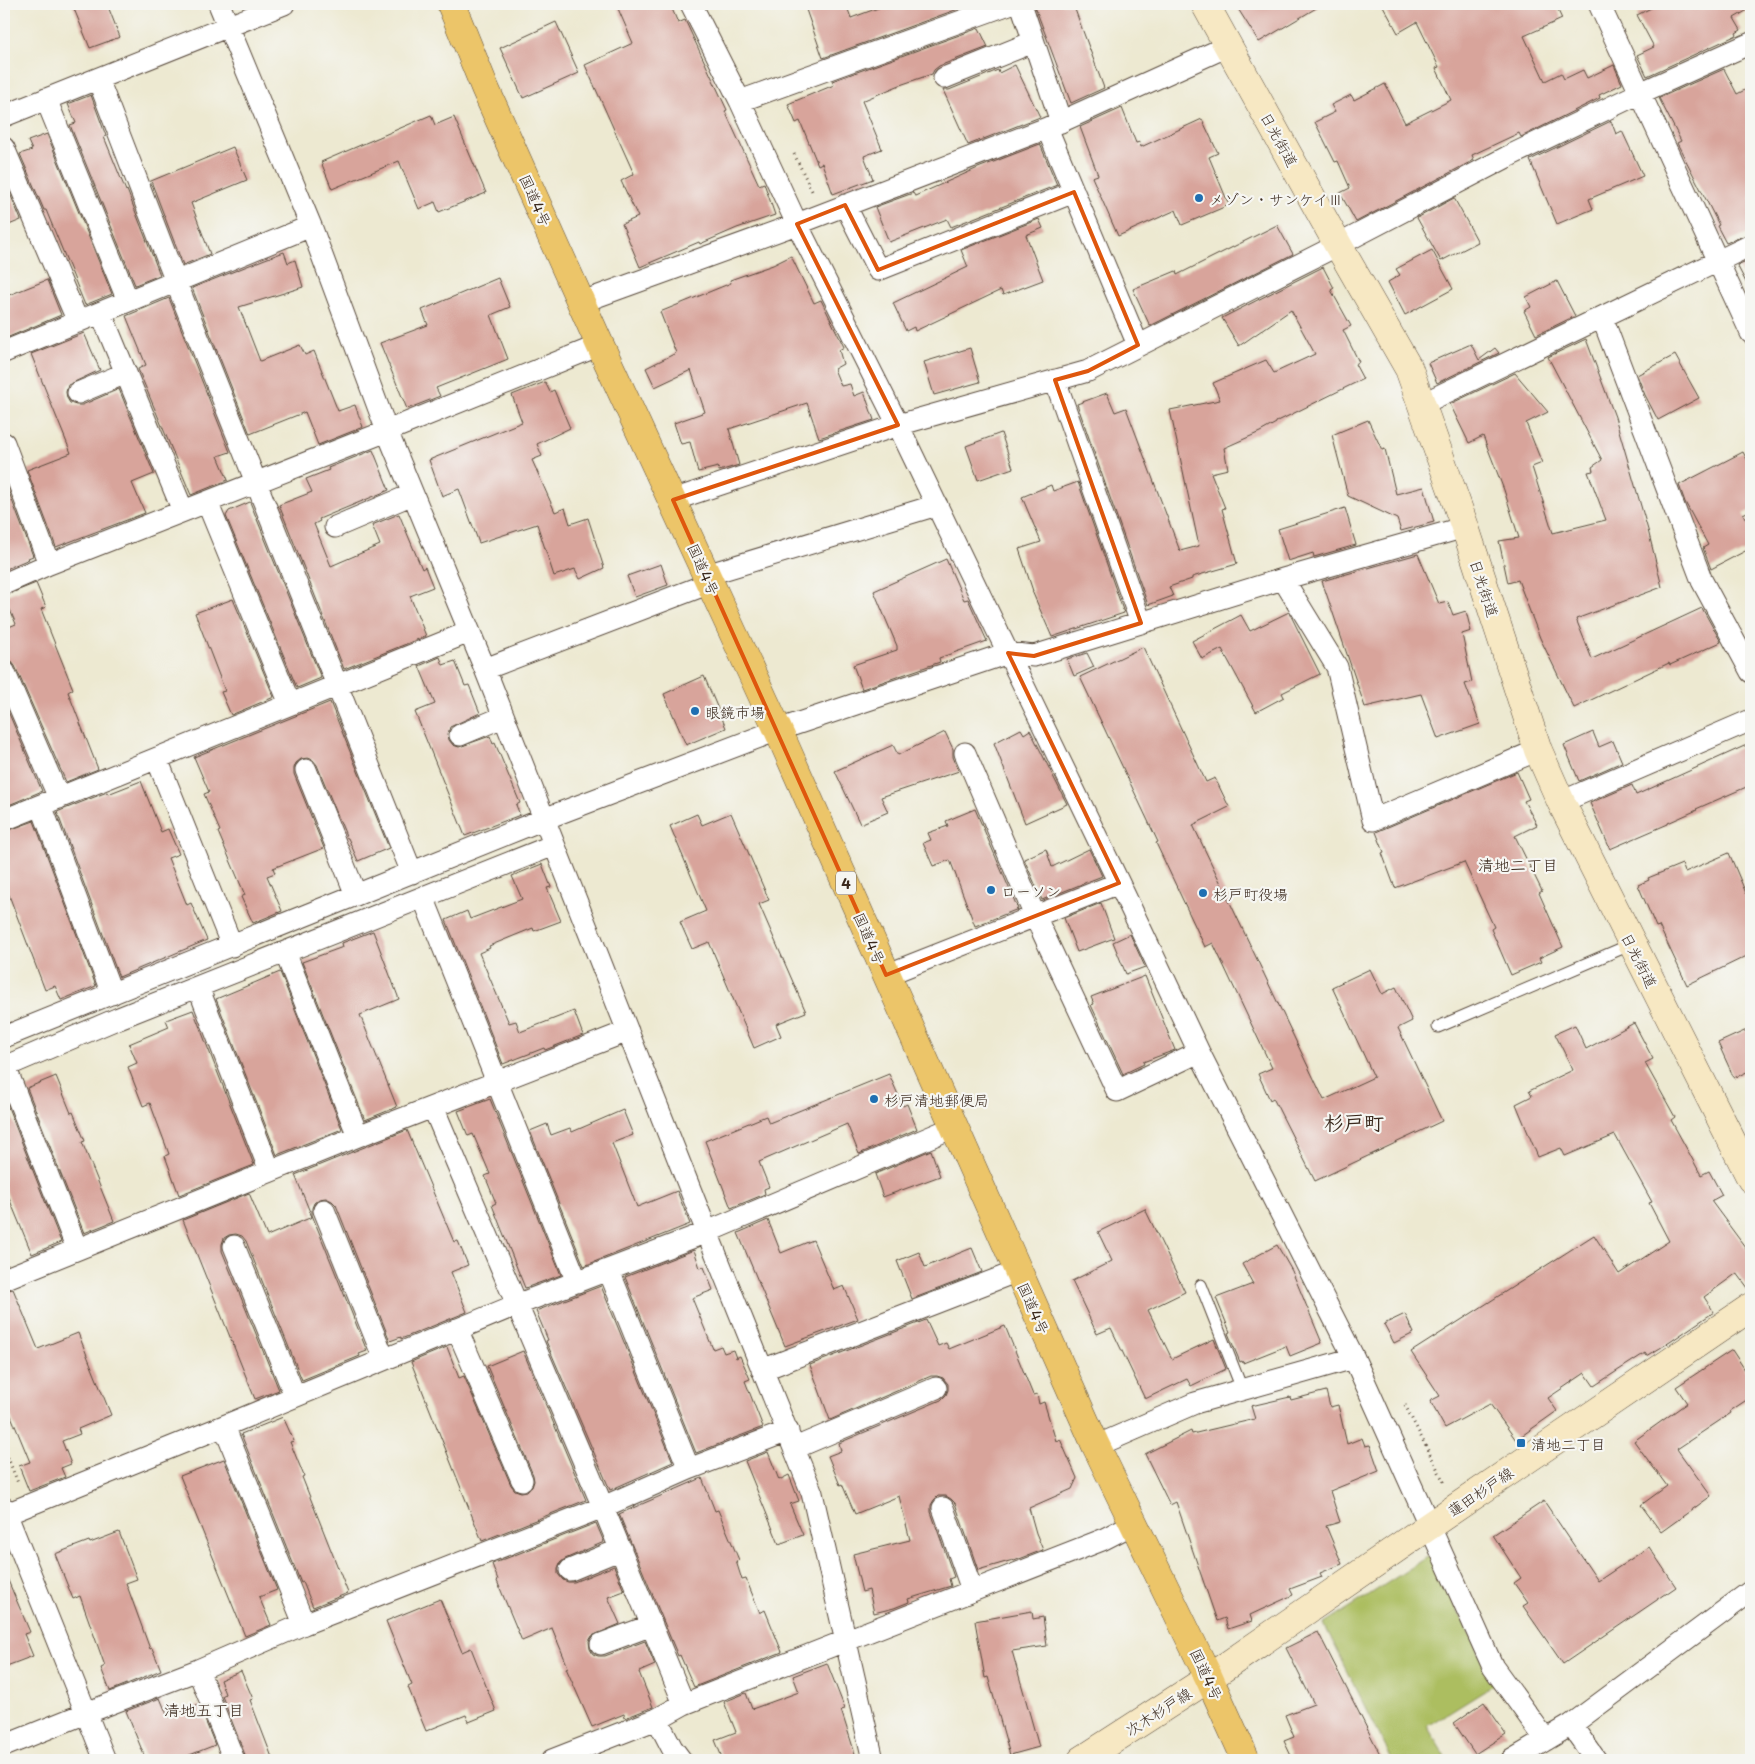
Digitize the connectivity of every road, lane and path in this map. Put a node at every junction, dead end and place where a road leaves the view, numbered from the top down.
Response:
1 (219, 4) edge
2 (284, 4) edge
3 (451, 4) edge
4 (691, 4) edge
5 (1009, 4) edge
6 (1020, 4) edge
7 (1205, 4) edge
8 (1599, 4) edge
9 (229, 27) junction
10 (1034, 42) junction
11 (1751, 44) edge
12 (1228, 46) junction
13 (944, 78) dead end
14 (98, 79) junction
15 (1640, 93) junction
16 (46, 99) junction
17 (740, 101) junction
18 (4, 116) edge
19 (1054, 125) junction
20 (4, 148) edge
21 (1074, 192) junction
22 (845, 205) junction
23 (797, 224) junction
24 (310, 226) junction
25 (1338, 245) junction
26 (1751, 246) edge
27 (1718, 261) junction
28 (176, 282) junction
29 (128, 302) junction
30 (582, 302) junction
31 (101, 313) junction
32 (1602, 317) junction
33 (78, 322) junction
34 (1751, 332) edge
35 (600, 345) junction
36 (1138, 345) junction
37 (4, 352) edge
38 (126, 373) junction
39 (1055, 380) junction
40 (78, 393) dead end
41 (1422, 404) junction
42 (898, 426) junction
43 (387, 431) junction
44 (4, 443) edge
45 (256, 483) junction
46 (413, 494) junction
47 (673, 500) junction
48 (207, 502) junction
49 (937, 506) junction
50 (183, 511) junction
51 (335, 526) dead end
52 (1464, 527) junction
53 (49, 564) junction
54 (708, 579) junction
55 (1283, 579) junction
56 (4, 584) edge
57 (1141, 623) junction
58 (469, 632) junction
59 (1008, 653) junction
60 (485, 669) junction
61 (4, 671) edge
62 (1751, 672) edge
63 (337, 686) junction
64 (290, 704) junction
65 (503, 717) junction
66 (1751, 720) edge
67 (778, 730) junction
68 (460, 735) dead end
69 (1538, 750) junction
70 (966, 753) dead end
71 (157, 758) junction
72 (306, 770) dead end
73 (50, 802) junction
74 (1561, 802) junction
75 (544, 819) junction
76 (4, 820) edge
77 (554, 845) junction
78 (412, 873) junction
79 (1119, 882) junction
80 (356, 895) junction
81 (423, 897) junction
82 (1036, 916) junction
83 (1632, 944) junction
84 (232, 946) junction
85 (285, 952) junction
86 (886, 975) junction
87 (198, 987) junction
88 (112, 994) junction
89 (1438, 1027) dead end
90 (628, 1031) junction
91 (4, 1037) edge
92 (1199, 1052) junction
93 (5, 1067) edge
94 (496, 1082) junction
95 (434, 1107) junction
96 (954, 1127) junction
97 (358, 1136) junction
98 (270, 1171) junction
99 (1751, 1179) edge
100 (324, 1210) dead end
101 (706, 1232) junction
102 (234, 1246) dead end
103 (77, 1248) junction
104 (609, 1271) junction
105 (1018, 1271) junction
106 (4, 1279) edge
107 (578, 1282) junction
108 (1201, 1285) dead end
109 (516, 1305) junction
110 (1751, 1308) edge
111 (457, 1329) junction
112 (1354, 1358) junction
113 (384, 1359) junction
114 (762, 1370) junction
115 (936, 1388) dead end
116 (1242, 1389) junction
117 (295, 1396) junction
118 (224, 1426) junction
119 (791, 1439) junction
120 (1096, 1446) junction
121 (689, 1470) junction
122 (522, 1480) dead end
123 (603, 1507) junction
124 (943, 1508) dead end
125 (5, 1512) edge
126 (1135, 1523) junction
127 (1429, 1526) junction
128 (621, 1549) junction
129 (570, 1570) dead end
130 (972, 1590) junction
131 (1751, 1591) edge
132 (304, 1624) junction
133 (652, 1624) junction
134 (846, 1640) junction
135 (601, 1644) dead end
136 (198, 1670) junction
137 (1210, 1678) junction
138 (684, 1704) junction
139 (86, 1713) junction
140 (657, 1719) junction
141 (1571, 1725) junction
142 (1546, 1740) junction
143 (4, 1746) edge
144 (105, 1760) edge
145 (234, 1760) edge
146 (552, 1760) edge
147 (681, 1760) edge
148 (873, 1760) edge
149 (1082, 1760) edge
150 (1246, 1760) edge
151 (1512, 1760) edge
152 (1596, 1760) edge

1 - 9 street
2 - 9 street
3 - 30 highway, 国道4号 / 4
4 - 17 street
5 - 17 street
6 - 10 street
7 - 12 main road, 日光街道
8 - 15 street
9 - 14 street
9 - 24 street
10 - 13 street
10 - 19 street
11 - 15 street
12 - 19 street
12 - 25 main road, 日光街道
14 - 16 street
14 - 28 street
15 - 25 street
15 - 27 street
16 - 18 street
16 - 29 street
17 - 23 street
19 - 21 street
19 - 22 street
20 - 33 street
21 - 22 street
21 - 36 street
22 - 23 street
23 - 30 street
23 - 42 street
24 - 28 street
24 - 43 street
25 - 36 street
25 - 41 main road, 日光街道
26 - 27 street
27 - 32 street
27 - 34 street
28 - 29 street
28 - 45 street
29 - 31 street
30 - 35 highway, 国道4号 / 4
31 - 33 street
31 - 38 street
32 - 41 street
32 - 62 street
33 - 37 street
35 - 43 street
35 - 47 highway, 国道4号 / 4
36 - 39 street
38 - 40 street
38 - 50 street
39 - 42 street
39 - 57 street
41 - 52 main road, 日光街道
42 - 47 street
42 - 49 street
43 - 45 street
43 - 46 street
44 - 53 street
45 - 48 street
45 - 63 street
46 - 51 street
46 - 58 street
47 - 54 highway, 国道4号 / 4
48 - 50 street
48 - 64 street
49 - 54 street
49 - 59 street
50 - 53 street
52 - 55 street
52 - 69 main road, 日光街道
53 - 56 street
54 - 60 street
54 - 67 highway, 国道4号 / 4
55 - 57 street
55 - 69 street
57 - 59 street
58 - 60 street
58 - 63 street
59 - 67 street
59 - 79 street
60 - 65 street
61 - 73 street
63 - 64 street
63 - 78 street
64 - 71 street
65 - 68 street
65 - 75 street
66 - 74 street
67 - 75 street
67 - 86 highway, 国道4号 / 4
69 - 74 main road, 日光街道
70 - 82 street
71 - 73 street
71 - 84 street
72 - 80 street
73 - 76 street
73 - 88 street
74 - 83 main road, 日光街道
75 - 77 street
75 - 78 street
77 - 81 street
77 - 90 street
78 - 80 street
79 - 82 street
79 - 92 street
80 - 84 street
81 - 85 street
81 - 94 street
82 - 86 street
82 - 92 street
83 - 89 lane
83 - 99 main road, 日光街道
84 - 88 street
85 - 87 street
85 - 97 street
86 - 96 highway, 国道4号 / 4
87 - 93 street
87 - 98 street
88 - 91 street
90 - 94 street
90 - 101 street
92 - 112 street
93 - 103 street
94 - 95 street
94 - 107 street
95 - 97 street
95 - 109 street
96 - 101 street
96 - 105 highway, 国道4号 / 4
97 - 98 street
98 - 103 street
100 - 113 street
101 - 104 street
101 - 114 street
102 - 117 street
103 - 106 street
104 - 107 street
104 - 121 street
105 - 114 street
105 - 120 highway, 国道4号 / 4
107 - 109 street
108 - 116 lane
109 - 111 street
109 - 123 street
110 - 127 main road, 蓮田杉戸線
111 - 113 street
111 - 122 street
112 - 116 street
112 - 127 street
113 - 117 street
114 - 119 street
115 - 119 street
116 - 120 street
117 - 118 street
118 - 125 street
118 - 132 street
119 - 121 street
119 - 134 street
120 - 126 highway, 国道4号 / 4
121 - 123 street
123 - 128 street
123 - 132 street
124 - 130 street
125 - 139 street
126 - 130 street
126 - 137 highway, 国道4号 / 4
127 - 137 main road, 蓮田杉戸線
127 - 142 street
128 - 129 street
128 - 133 street
130 - 134 street
131 - 141 street
132 - 136 street
133 - 135 street
133 - 138 street
134 - 138 street
134 - 148 street
136 - 139 street
136 - 145 street
137 - 149 main road, 次木杉戸線
137 - 150 highway, 国道4号 / 4
138 - 140 street
139 - 143 street
139 - 144 street
140 - 146 street
140 - 147 street
141 - 142 street
141 - 152 street
142 - 151 street

